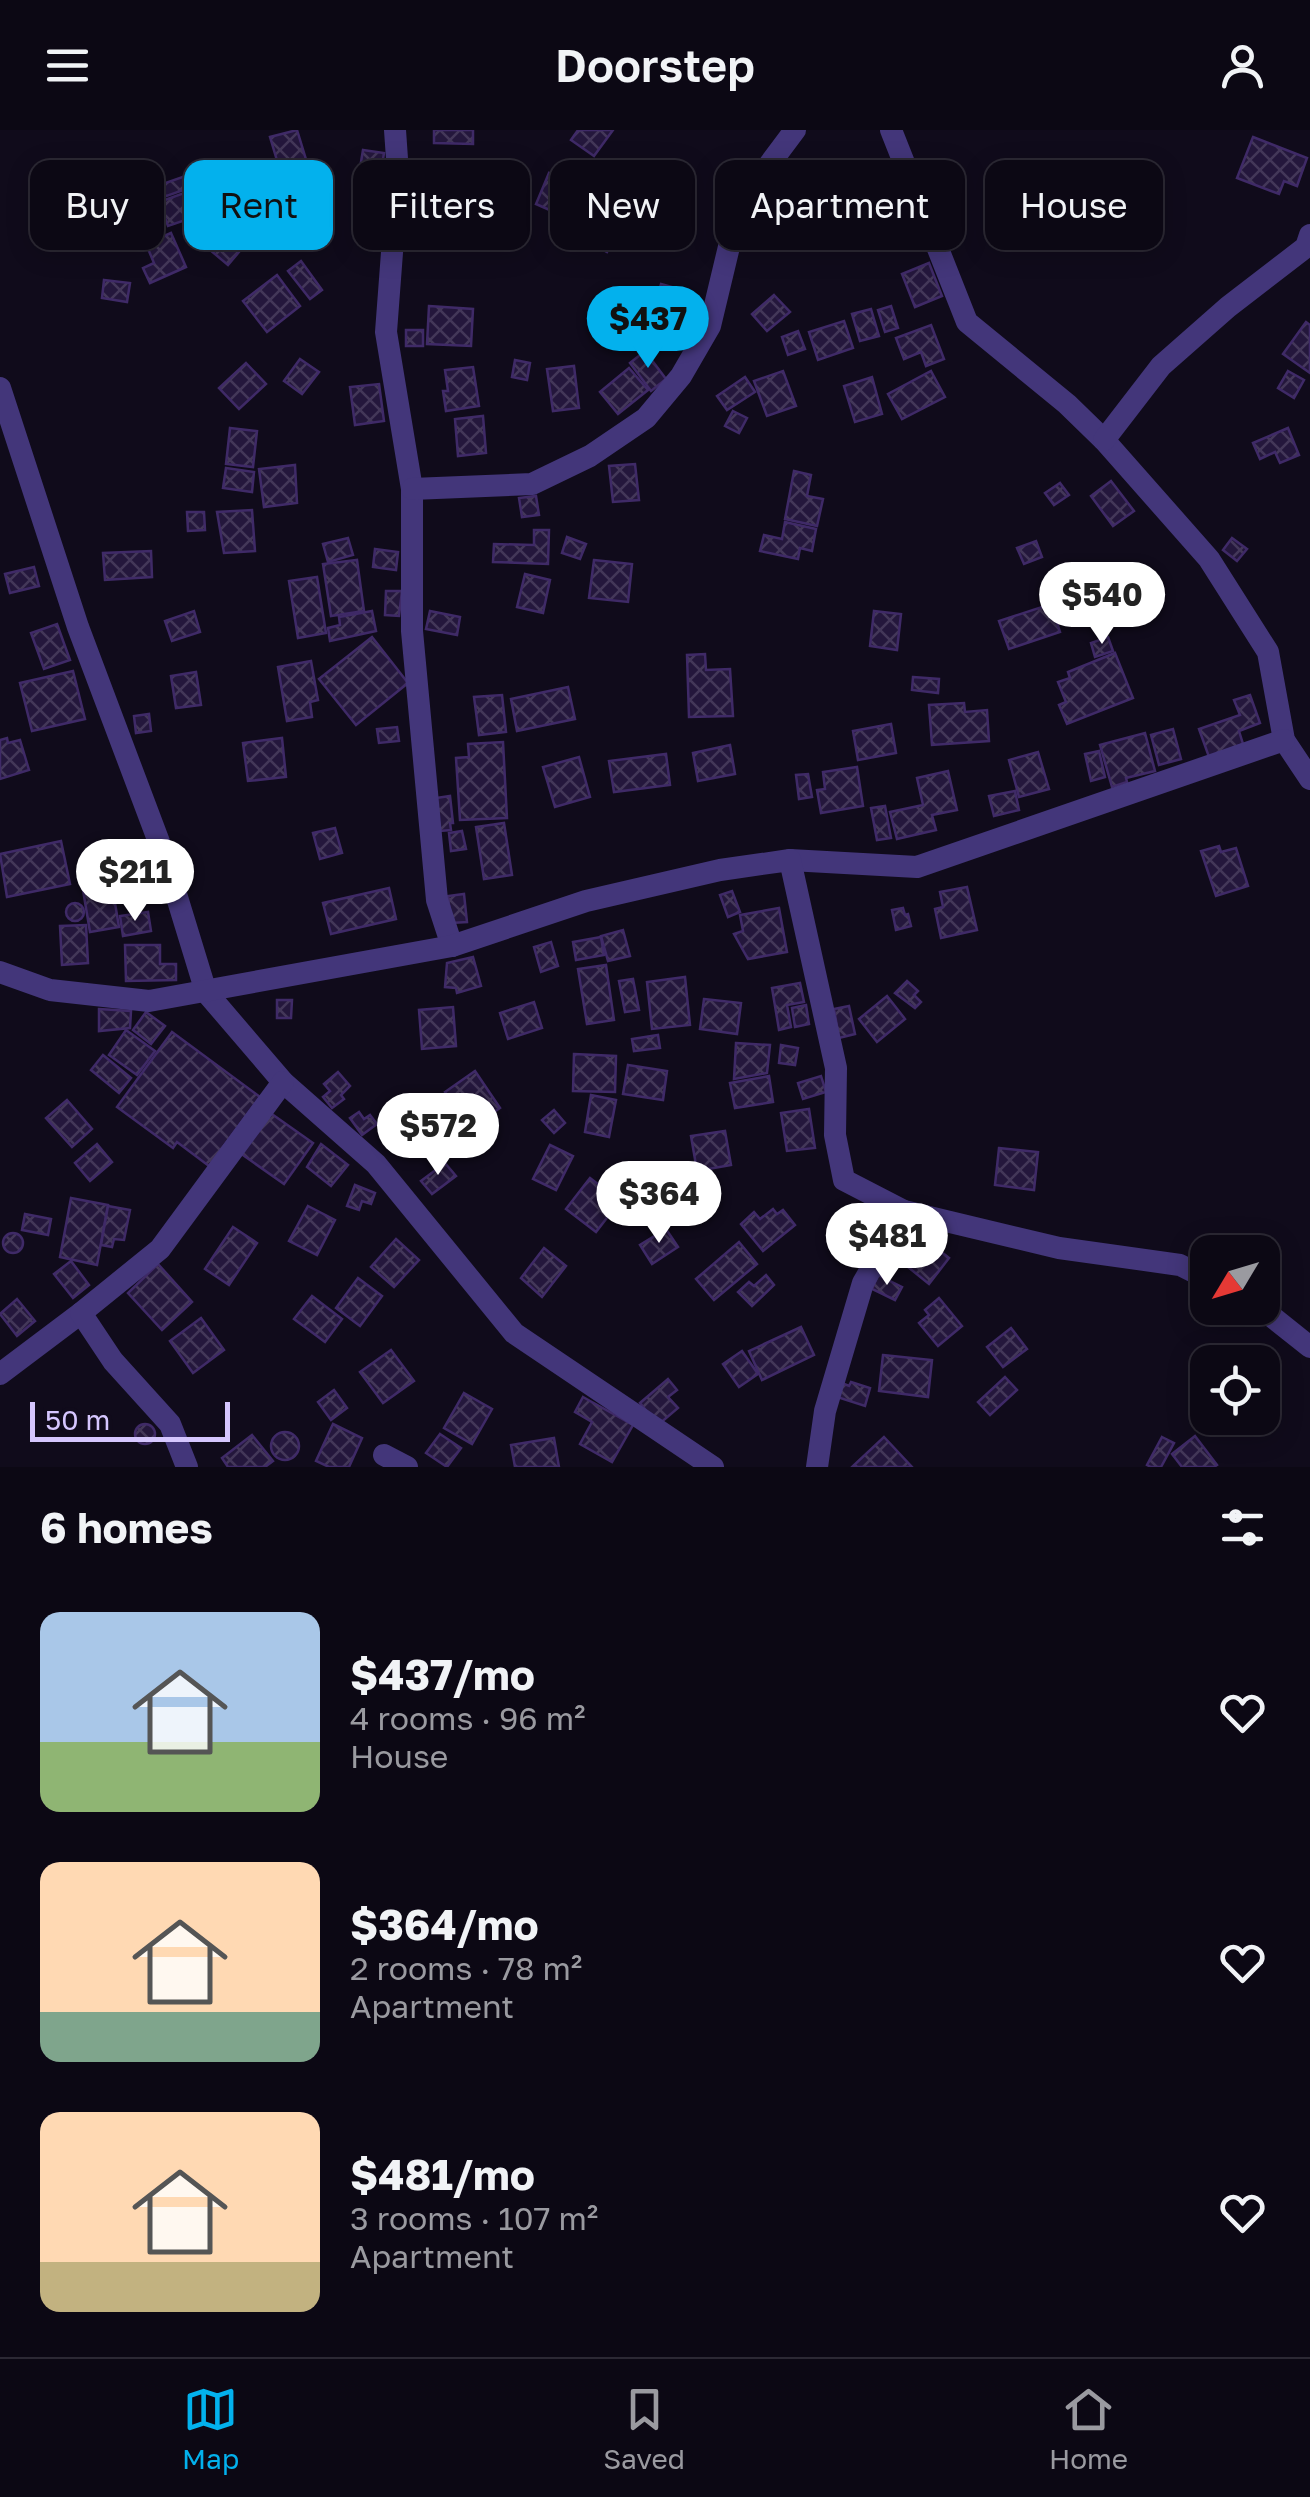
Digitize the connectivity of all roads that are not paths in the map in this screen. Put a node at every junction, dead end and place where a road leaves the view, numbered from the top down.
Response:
1 (395, 130) edge
2 (795, 130) edge
3 (891, 130) edge
4 (1310, 235) edge
5 (0, 388) edge
6 (1104, 440) junction
7 (412, 489) junction
8 (1302, 758) edge
9 (790, 860) junction
10 (452, 946) junction
11 (0, 972) edge
12 (206, 992) junction
13 (283, 1082) junction
14 (904, 1211) junction
15 (1190, 1269) edge
16 (80, 1313) junction
17 (1280, 1323) edge
18 (1310, 1347) edge
19 (0, 1374) edge
20 (384, 1455) dead end
21 (704, 1463) edge
22 (187, 1467) edge
23 (407, 1467) edge
24 (668, 1467) edge
25 (817, 1467) edge

1 - 7 street
2 - 7 street
3 - 6 street
4 - 6 street
5 - 12 street
6 - 8 street
7 - 10 street
8 - 9 street
9 - 10 street
9 - 14 street
10 - 12 street
11 - 12 street
12 - 13 street
13 - 16 street
13 - 21 street
14 - 15 street
14 - 25 street
16 - 19 street
16 - 22 street
17 - 18 street
20 - 23 street
21 - 24 street

